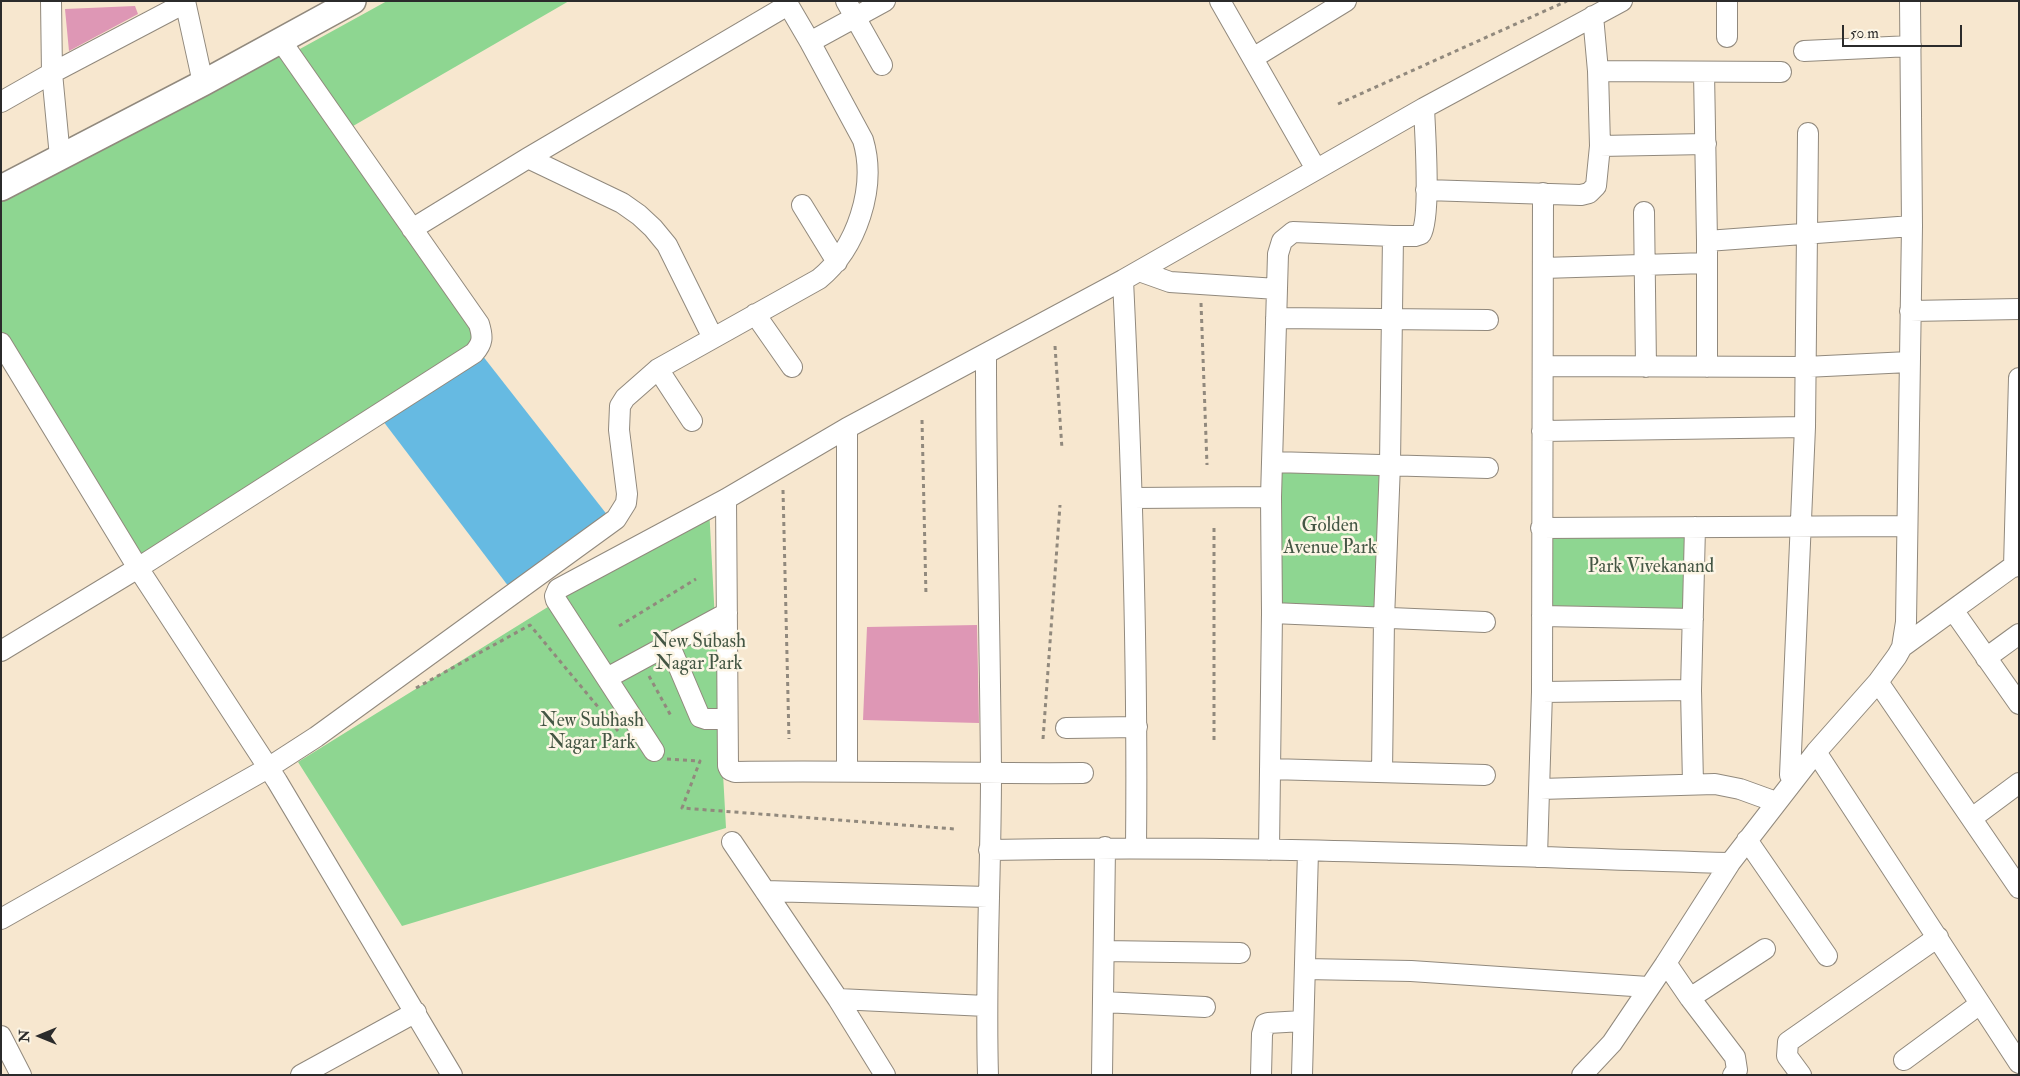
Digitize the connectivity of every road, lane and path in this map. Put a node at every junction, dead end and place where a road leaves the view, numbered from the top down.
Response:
1 (51, 1) edge
2 (352, 1) edge
3 (885, 1) edge
4 (1220, 1) edge
5 (1346, 1) edge
6 (1567, 1) edge
7 (1622, 1) edge
8 (1727, 1) edge
9 (1910, 1) edge
10 (185, 2) edge
11 (787, 3) edge
12 (850, 10) edge
13 (1593, 16) junction
14 (1727, 37) dead end
15 (281, 40) junction
16 (810, 42) junction
17 (1911, 46) junction
18 (1804, 51) dead end
19 (1253, 58) junction
20 (882, 65) dead end
21 (1598, 71) junction
22 (1704, 72) junction
23 (1781, 72) dead end
24 (52, 73) junction
25 (203, 83) junction
26 (1, 102) edge
27 (1338, 104) dead end
28 (1424, 108) junction
29 (1808, 133) dead end
30 (1706, 144) junction
31 (1600, 146) junction
32 (60, 157) junction
33 (528, 158) junction
34 (1316, 169) junction
35 (1, 188) edge
36 (1426, 190) junction
37 (1543, 193) junction
38 (802, 206) dead end
39 (1644, 212) dead end
40 (1912, 226) junction
41 (412, 229) junction
42 (1807, 233) junction
43 (1393, 236) junction
44 (1707, 240) junction
45 (837, 262) junction
46 (1707, 263) junction
47 (1645, 265) junction
48 (1543, 268) junction
49 (1131, 275) junction
50 (1277, 289) junction
51 (1200, 303) dead end
52 (2019, 309) edge
53 (1910, 311) junction
54 (755, 314) junction
55 (1276, 318) junction
56 (1391, 319) junction
57 (1488, 320) dead end
58 (713, 338) junction
59 (1, 342) edge
60 (1055, 346) dead end
61 (986, 355) junction
62 (1909, 362) junction
63 (1543, 366) junction
64 (792, 367) dead end
65 (1646, 367) junction
66 (1707, 367) junction
67 (1804, 367) junction
68 (658, 370) junction
69 (2019, 378) edge
70 (922, 420) dead end
71 (692, 421) dead end
72 (1804, 427) junction
73 (847, 428) junction
74 (1542, 430) junction
75 (1062, 450) dead end
76 (1273, 462) junction
77 (1390, 464) junction
78 (1207, 465) dead end
79 (1488, 468) dead end
80 (783, 490) dead end
81 (1271, 497) junction
82 (1132, 498) junction
83 (726, 499) junction
84 (1060, 505) dead end
85 (1906, 526) junction
86 (1695, 527) junction
87 (1800, 527) junction
88 (1214, 528) dead end
89 (1542, 528) junction
90 (2016, 564) edge
91 (138, 568) junction
92 (696, 579) dead end
93 (926, 596) dead end
94 (1953, 610) junction
95 (727, 613) junction
96 (1272, 614) junction
97 (1542, 616) junction
98 (1384, 619) junction
99 (1692, 619) junction
100 (1485, 622) dead end
101 (530, 625) dead end
102 (619, 626) dead end
103 (2019, 634) edge
104 (669, 644) junction
105 (1902, 647) junction
106 (1, 651) edge
107 (1986, 658) junction
108 (649, 676) dead end
109 (607, 678) junction
110 (1878, 682) junction
111 (1691, 690) junction
112 (410, 692) dead end
113 (1542, 692) junction
114 (2019, 704) edge
115 (671, 716) dead end
116 (726, 719) junction
117 (1137, 727) junction
118 (1066, 728) dead end
119 (789, 739) dead end
120 (1043, 739) dead end
121 (1214, 740) dead end
122 (654, 751) dead end
123 (1816, 752) junction
124 (268, 768) junction
125 (1270, 769) junction
126 (847, 770) junction
127 (1382, 772) junction
128 (1084, 773) dead end
129 (990, 774) junction
130 (1485, 774) dead end
131 (1793, 780) junction
132 (2019, 783) edge
133 (1692, 784) junction
134 (1540, 789) junction
135 (1776, 802) junction
136 (1972, 818) junction
137 (1747, 840) junction
138 (732, 842) dead end
139 (1105, 847) junction
140 (1136, 848) junction
141 (989, 850) junction
142 (1269, 850) junction
143 (1308, 851) junction
144 (1538, 858) junction
145 (1730, 863) junction
146 (2019, 888) edge
147 (765, 891) junction
148 (988, 897) junction
149 (1, 919) edge
150 (1938, 937) junction
151 (1765, 949) dead end
152 (1104, 951) junction
153 (1240, 953) dead end
154 (1827, 956) dead end
155 (1666, 962) junction
156 (1305, 969) junction
157 (1648, 987) junction
158 (838, 998) junction
159 (1690, 998) junction
160 (1103, 1002) junction
161 (1980, 1004) junction
162 (986, 1006) junction
163 (1204, 1007) dead end
164 (416, 1012) junction
165 (1303, 1021) junction
166 (1, 1036) edge
167 (1904, 1060) dead end
168 (2019, 1063) edge
169 (20, 1075) edge
170 (301, 1075) edge
171 (452, 1075) edge
172 (884, 1075) edge
173 (988, 1075) edge
174 (1102, 1075) edge
175 (1261, 1075) edge
176 (1302, 1075) edge
177 (1582, 1075) edge
178 (1733, 1075) edge
179 (1801, 1075) edge

1 - 24 street
2 - 15 main road
3 - 12 street
4 - 19 street
5 - 19 street
6 - 27 path
7 - 13 street
8 - 14 street
9 - 17 street
10 - 24 street
10 - 25 street
11 - 16 street
11 - 33 street
12 - 16 street
12 - 20 street
13 - 21 street
13 - 28 street
15 - 25 main road
15 - 41 street
16 - 45 street
17 - 18 street
17 - 40 street
19 - 34 street
21 - 22 street
21 - 31 street
22 - 23 street
22 - 30 street
24 - 26 street
24 - 32 street
25 - 32 main road
28 - 34 street
28 - 36 street
29 - 42 street
30 - 31 street
30 - 44 street
31 - 37 street
32 - 35 main road
33 - 41 street
33 - 58 street
34 - 49 street
36 - 37 street
36 - 43 street
37 - 48 street
38 - 45 street
39 - 47 street
40 - 42 street
40 - 53 street
41 - 91 street
42 - 44 street
42 - 67 street
43 - 50 street
43 - 56 street
44 - 46 street
45 - 54 street
46 - 47 street
46 - 66 street
47 - 48 street
47 - 65 street
48 - 63 street
49 - 50 street
49 - 61 street
49 - 82 street
50 - 55 street
51 - 78 path
52 - 53 street
53 - 62 street
54 - 58 street
54 - 64 street
55 - 56 street
55 - 76 street
56 - 57 street
56 - 77 street
58 - 68 street
59 - 91 street
60 - 75 path
61 - 73 street
61 - 129 street
62 - 67 street
62 - 85 street
63 - 65 street
63 - 74 street
65 - 66 street
66 - 67 street
67 - 72 street
68 - 71 street
68 - 124 street
69 - 90 street
70 - 93 path
72 - 74 street
72 - 87 street
73 - 83 street
73 - 126 street
74 - 89 street
76 - 77 street
76 - 81 street
77 - 79 street
77 - 98 street
80 - 119 path
81 - 82 street
81 - 96 street
82 - 117 street
83 - 95 street
83 - 109 street
84 - 120 path
85 - 87 street
85 - 105 street
86 - 87 street
86 - 89 street
86 - 99 street
87 - 131 street
88 - 121 path
89 - 97 street
90 - 94 street
91 - 106 street
91 - 124 street
92 - 102 path
94 - 105 street
94 - 107 street
95 - 104 street
95 - 116 street
96 - 98 street
96 - 125 street
97 - 99 street
97 - 113 street
98 - 100 street
98 - 127 street
99 - 111 street
101 - 112 path
103 - 107 street
104 - 109 street
104 - 116 street
105 - 110 street
107 - 114 street
108 - 115 path
109 - 122 street
110 - 123 street
110 - 136 street
111 - 113 street
111 - 133 street
113 - 134 street
116 - 126 street
117 - 118 street
117 - 140 street
123 - 131 street
123 - 150 street
124 - 149 street
124 - 164 street
125 - 127 street
125 - 142 street
126 - 129 street
127 - 130 street
128 - 129 street
129 - 141 street
131 - 135 street
132 - 136 street
133 - 134 street
133 - 135 street
134 - 144 street
135 - 137 street
136 - 146 street
137 - 145 street
137 - 154 street
138 - 147 street
139 - 140 street
139 - 141 street
139 - 152 street
140 - 142 street
141 - 148 street
142 - 143 street
143 - 144 street
143 - 156 street
144 - 145 street
145 - 155 street
147 - 148 street
147 - 158 street
148 - 162 street
150 - 161 street
150 - 179 street
151 - 159 street
152 - 153 street
152 - 160 street
155 - 157 street
155 - 159 street
156 - 157 street
156 - 165 street
157 - 177 street
158 - 162 street
158 - 172 street
159 - 178 street
160 - 163 street
160 - 174 street
161 - 167 street
161 - 168 street
162 - 173 street
164 - 170 street
164 - 171 street
165 - 175 street
165 - 176 street
166 - 169 street

